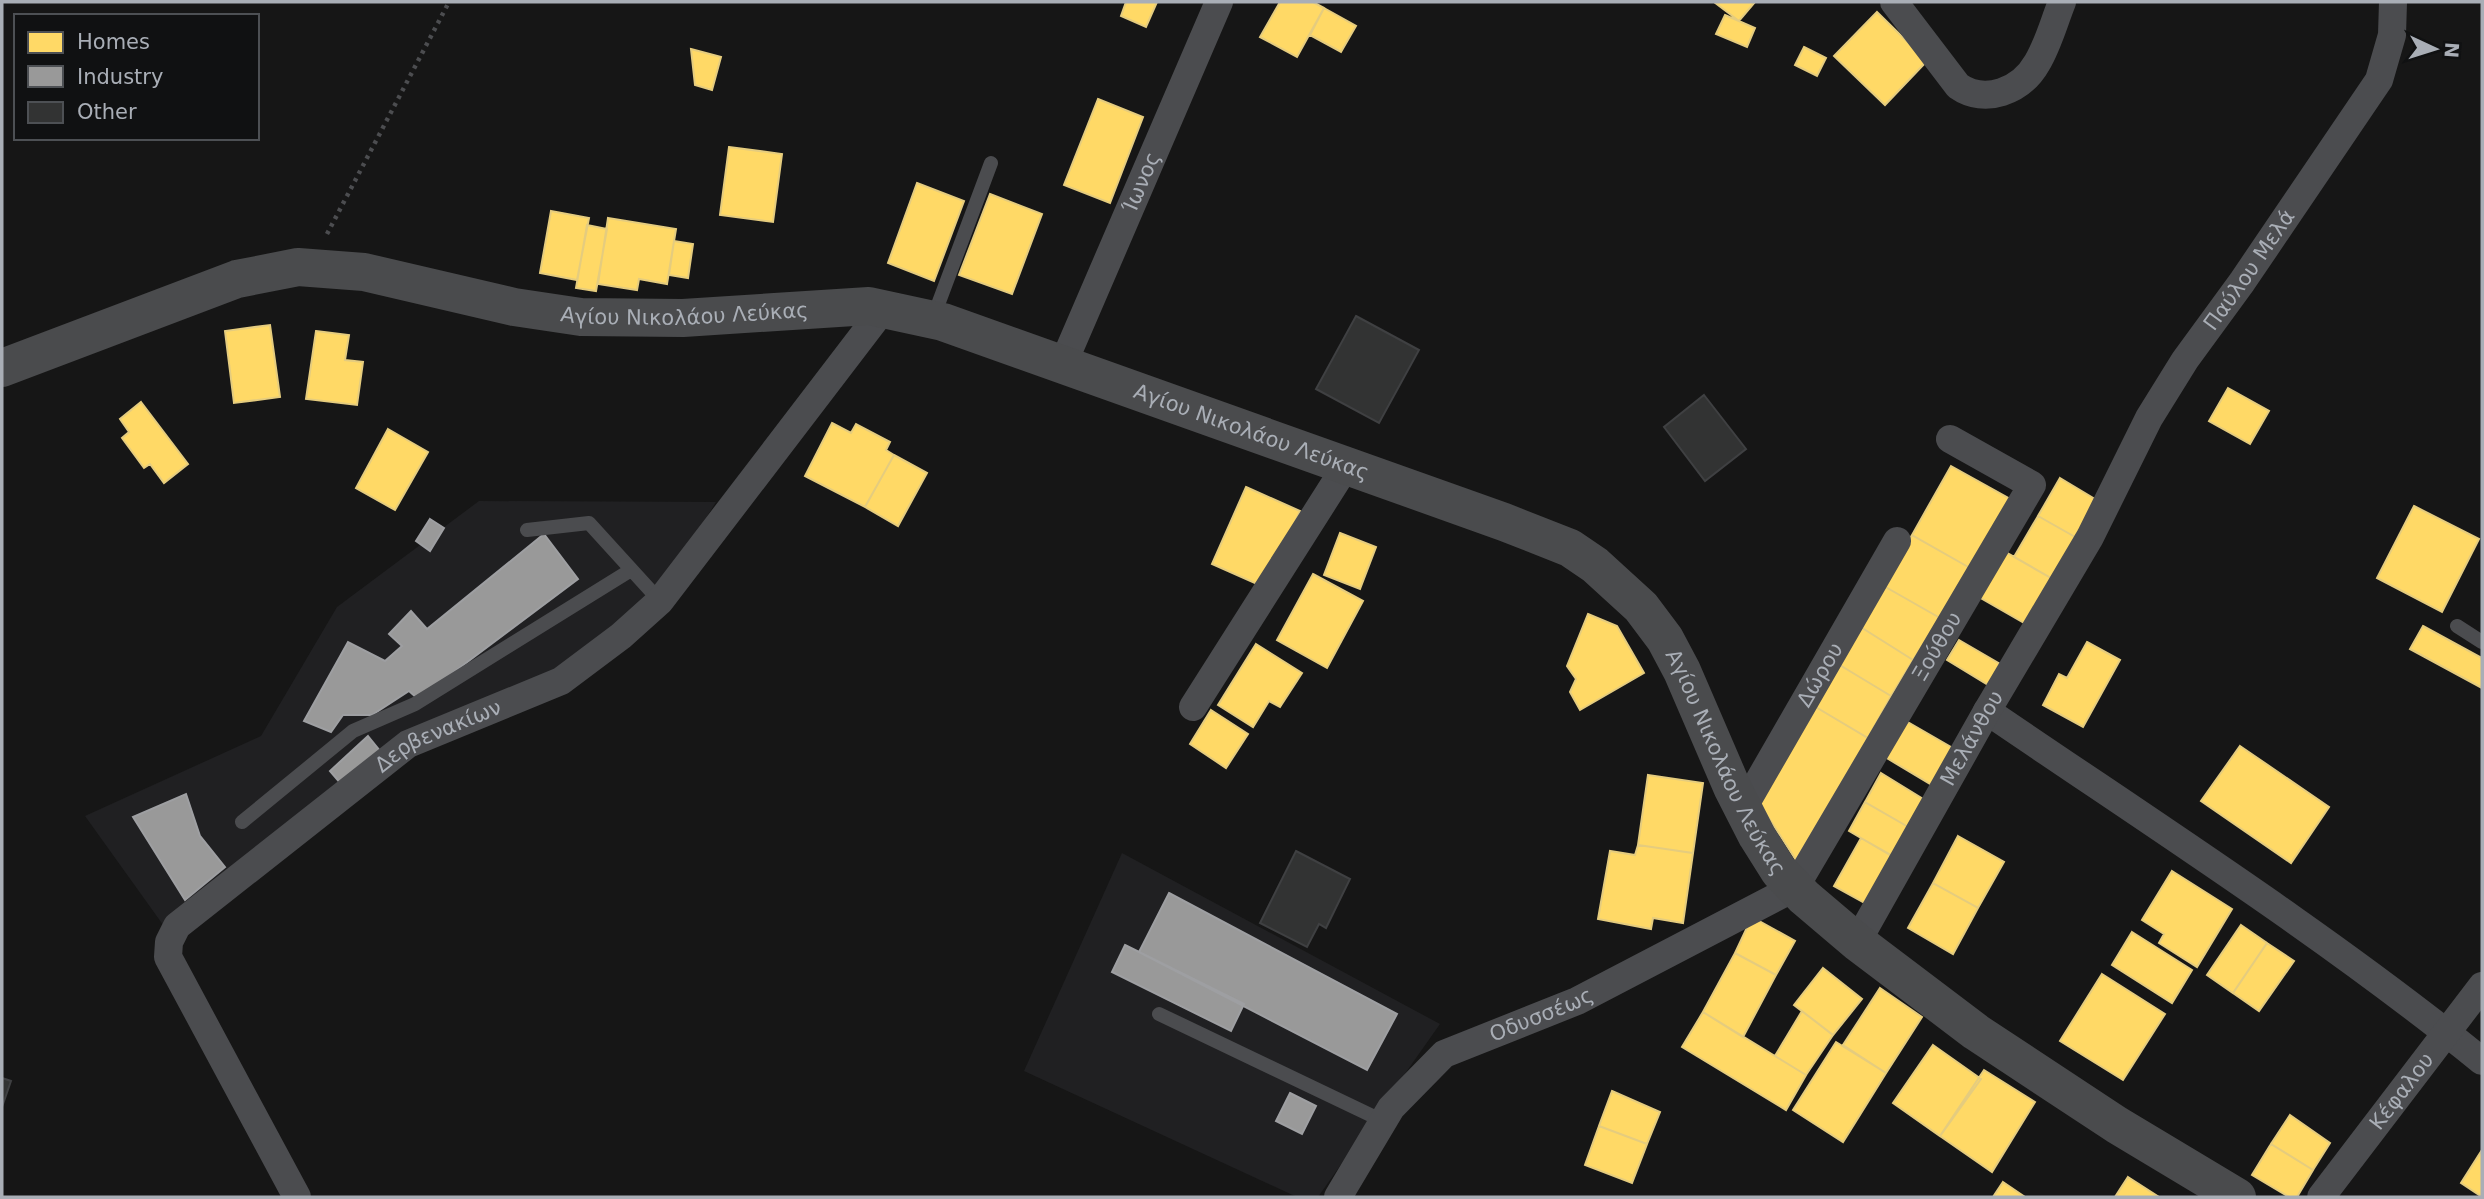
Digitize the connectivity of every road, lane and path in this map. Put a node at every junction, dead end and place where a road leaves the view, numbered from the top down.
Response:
1 (449, 2) edge
2 (1219, 2) edge
3 (1895, 2) edge
4 (2062, 2) edge
5 (2393, 2) edge
6 (991, 163) dead end
7 (310, 267) junction
8 (884, 308) junction
9 (932, 319) junction
10 (1063, 364) junction
11 (2, 368) edge
12 (1950, 439) dead end
13 (1346, 466) junction
14 (527, 530) dead end
15 (2090, 537) joint
16 (1897, 541) dead end
17 (631, 570) junction
18 (660, 601) junction
19 (2457, 626) dead end
20 (2482, 642) edge
21 (1193, 707) dead end
22 (1987, 711) junction
23 (1742, 810) junction
24 (242, 822) dead end
25 (1794, 887) junction
26 (1857, 942) junction
27 (2482, 986) edge
28 (1159, 1014) dead end
29 (2446, 1032) junction
30 (2482, 1061) edge
31 (1383, 1121) junction
32 (297, 1197) edge
33 (1338, 1197) edge
34 (2237, 1197) edge
35 (2321, 1197) edge

1 - 7 path
2 - 10 street, Ίωνος
3 - 4 street
5 - 15 street, Παύλου Μελά
6 - 9 lane
7 - 8 main road, Αγίου Νικολάου Λεύκας
7 - 11 main road, Αγίου Νικολάου Λεύκας
8 - 9 main road, Αγίου Νικολάου Λεύκας
8 - 18 street, Δερβενακίων
9 - 10 main road, Αγίου Νικολάου Λεύκας
10 - 13 main road, Αγίου Νικολάου Λεύκας
12 - 25 street, Ξούθου
13 - 21 street
13 - 23 main road, Αγίου Νικολάου Λεύκας
14 - 17 lane
15 - 22 street, Μελάνθου
16 - 23 street, Δώρου
17 - 18 lane
17 - 24 lane
18 - 32 street, Δερβενακίων
19 - 20 lane
22 - 26 street, Μελάνθου
22 - 29 street
23 - 25 main road, Αγίου Νικολάου Λεύκας
25 - 26 main road, Αγίου Νικολάου Λεύκας
25 - 31 street, Οδυσσέως
26 - 34 main road, Αγίου Νικολάου Λεύκας
27 - 29 street, Κέφαλου
28 - 31 lane
29 - 30 street
29 - 35 street, Κέφαλου
31 - 33 street, Οδυσσέως

